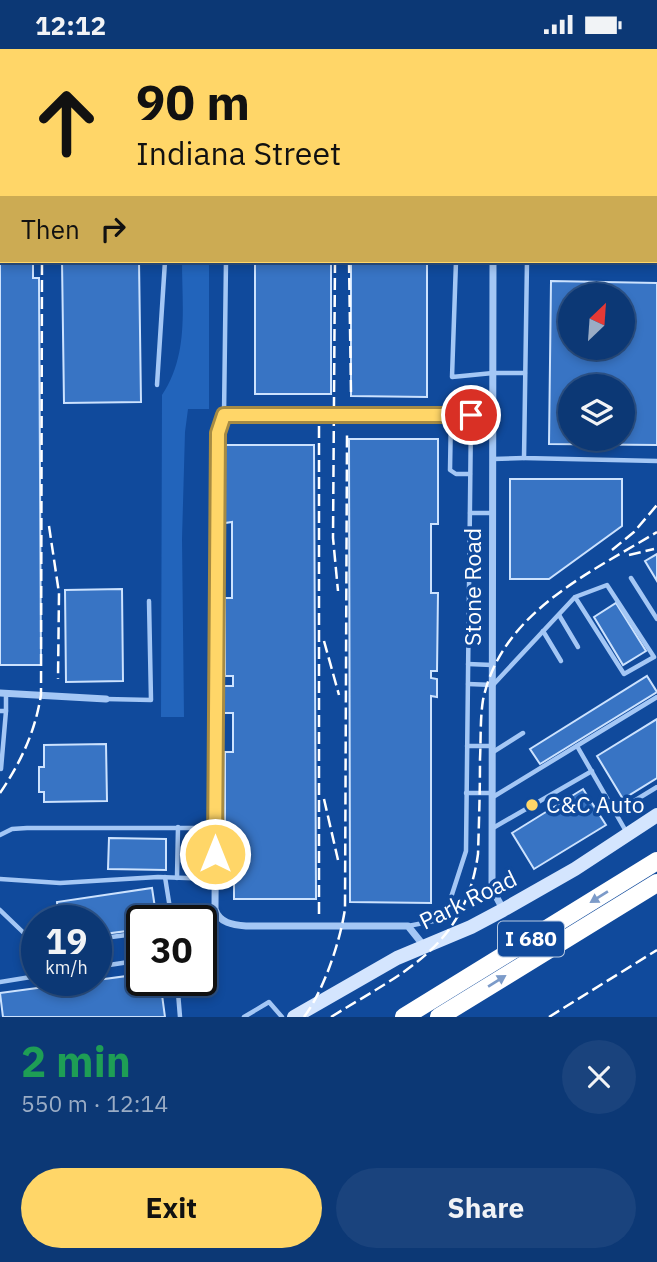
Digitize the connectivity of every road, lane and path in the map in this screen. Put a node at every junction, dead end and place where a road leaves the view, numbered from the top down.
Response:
1 (165, 263) edge
2 (226, 263) edge
3 (456, 263) edge
4 (493, 263) edge
5 (527, 263) edge
6 (493, 373) junction
7 (524, 373) junction
8 (157, 385) dead end
9 (451, 415) junction
10 (471, 415) junction
11 (492, 415) junction
12 (222, 419) junction
13 (524, 458) junction
14 (492, 459) junction
15 (657, 461) edge
16 (470, 474) junction
17 (470, 513) junction
18 (492, 513) junction
19 (631, 578) dead end
20 (575, 597) junction
21 (149, 601) dead end
22 (559, 615) junction
23 (657, 619) edge
24 (543, 632) junction
25 (578, 647) dead end
26 (561, 661) dead end
27 (468, 664) junction
28 (492, 665) junction
29 (468, 684) junction
30 (493, 685) junction
31 (3, 693) edge
32 (657, 697) edge
33 (106, 699) joint
34 (3, 711) edge
35 (523, 733) dead end
36 (467, 746) junction
37 (578, 746) junction
38 (493, 749) junction
39 (1, 769) edge
40 (592, 771) junction
41 (657, 787) edge
42 (466, 793) junction
43 (493, 795) junction
44 (616, 812) junction
45 (657, 815) edge
46 (177, 827) junction
47 (215, 828) junction
48 (492, 828) junction
49 (628, 834) junction
50 (0, 835) edge
51 (657, 861) edge
52 (165, 877) junction
53 (177, 878) junction
54 (0, 879) edge
55 (215, 879) junction
56 (657, 883) edge
57 (169, 905) edge
58 (216, 905) edge
59 (0, 910) edge
60 (503, 910) junction
61 (217, 916) edge
62 (408, 926) junction
63 (21, 930) edge
64 (424, 947) junction
65 (21, 979) edge
66 (0, 982) edge
67 (178, 996) edge
68 (180, 1017) edge
69 (244, 1017) edge
70 (282, 1017) edge
71 (294, 1017) edge
72 (404, 1017) edge
73 (439, 1017) edge

1 - 8 lane
2 - 12 lane
3 - 6 lane
4 - 6 street, Stone Road
5 - 7 lane
6 - 7 lane
6 - 11 street, Stone Road
7 - 13 lane
9 - 10 street
9 - 12 street
9 - 16 lane
10 - 11 street
10 - 16 lane
11 - 14 street, Stone Road
12 - 47 street
13 - 14 lane
13 - 15 lane
14 - 18 street, Stone Road
16 - 17 lane
17 - 18 lane
17 - 27 lane
18 - 28 street, Stone Road
19 - 23 lane
20 - 20 lane
20 - 22 lane
21 - 33 lane
22 - 24 lane
22 - 25 lane
24 - 26 lane
24 - 30 lane
27 - 28 lane
27 - 29 lane
28 - 30 street, Stone Road
29 - 30 lane
29 - 36 lane
30 - 38 street, Stone Road
31 - 33 street
31 - 34 lane
32 - 37 lane
34 - 39 lane
35 - 38 lane
36 - 38 lane
36 - 42 lane
37 - 40 lane
37 - 43 lane
38 - 43 street, Stone Road
40 - 44 lane
40 - 48 lane
41 - 44 lane
42 - 43 lane
42 - 62 lane
43 - 48 street, Stone Road
44 - 49 lane
45 - 49 street, Park Road
46 - 47 lane
46 - 50 lane
46 - 53 lane
47 - 55 street
48 - 60 street, Stone Road
49 - 60 street, Park Road
51 -> 72 highway, I 680
52 - 53 lane
52 - 54 lane
52 - 57 lane
53 - 55 lane
55 - 58 street
73 -> 56 highway, I 680
59 - 63 lane
60 - 64 street, Park Road
61 - 62 street
62 - 64 street
64 - 71 street, Park Road
65 - 66 lane
67 - 68 lane
69 - 70 lane

